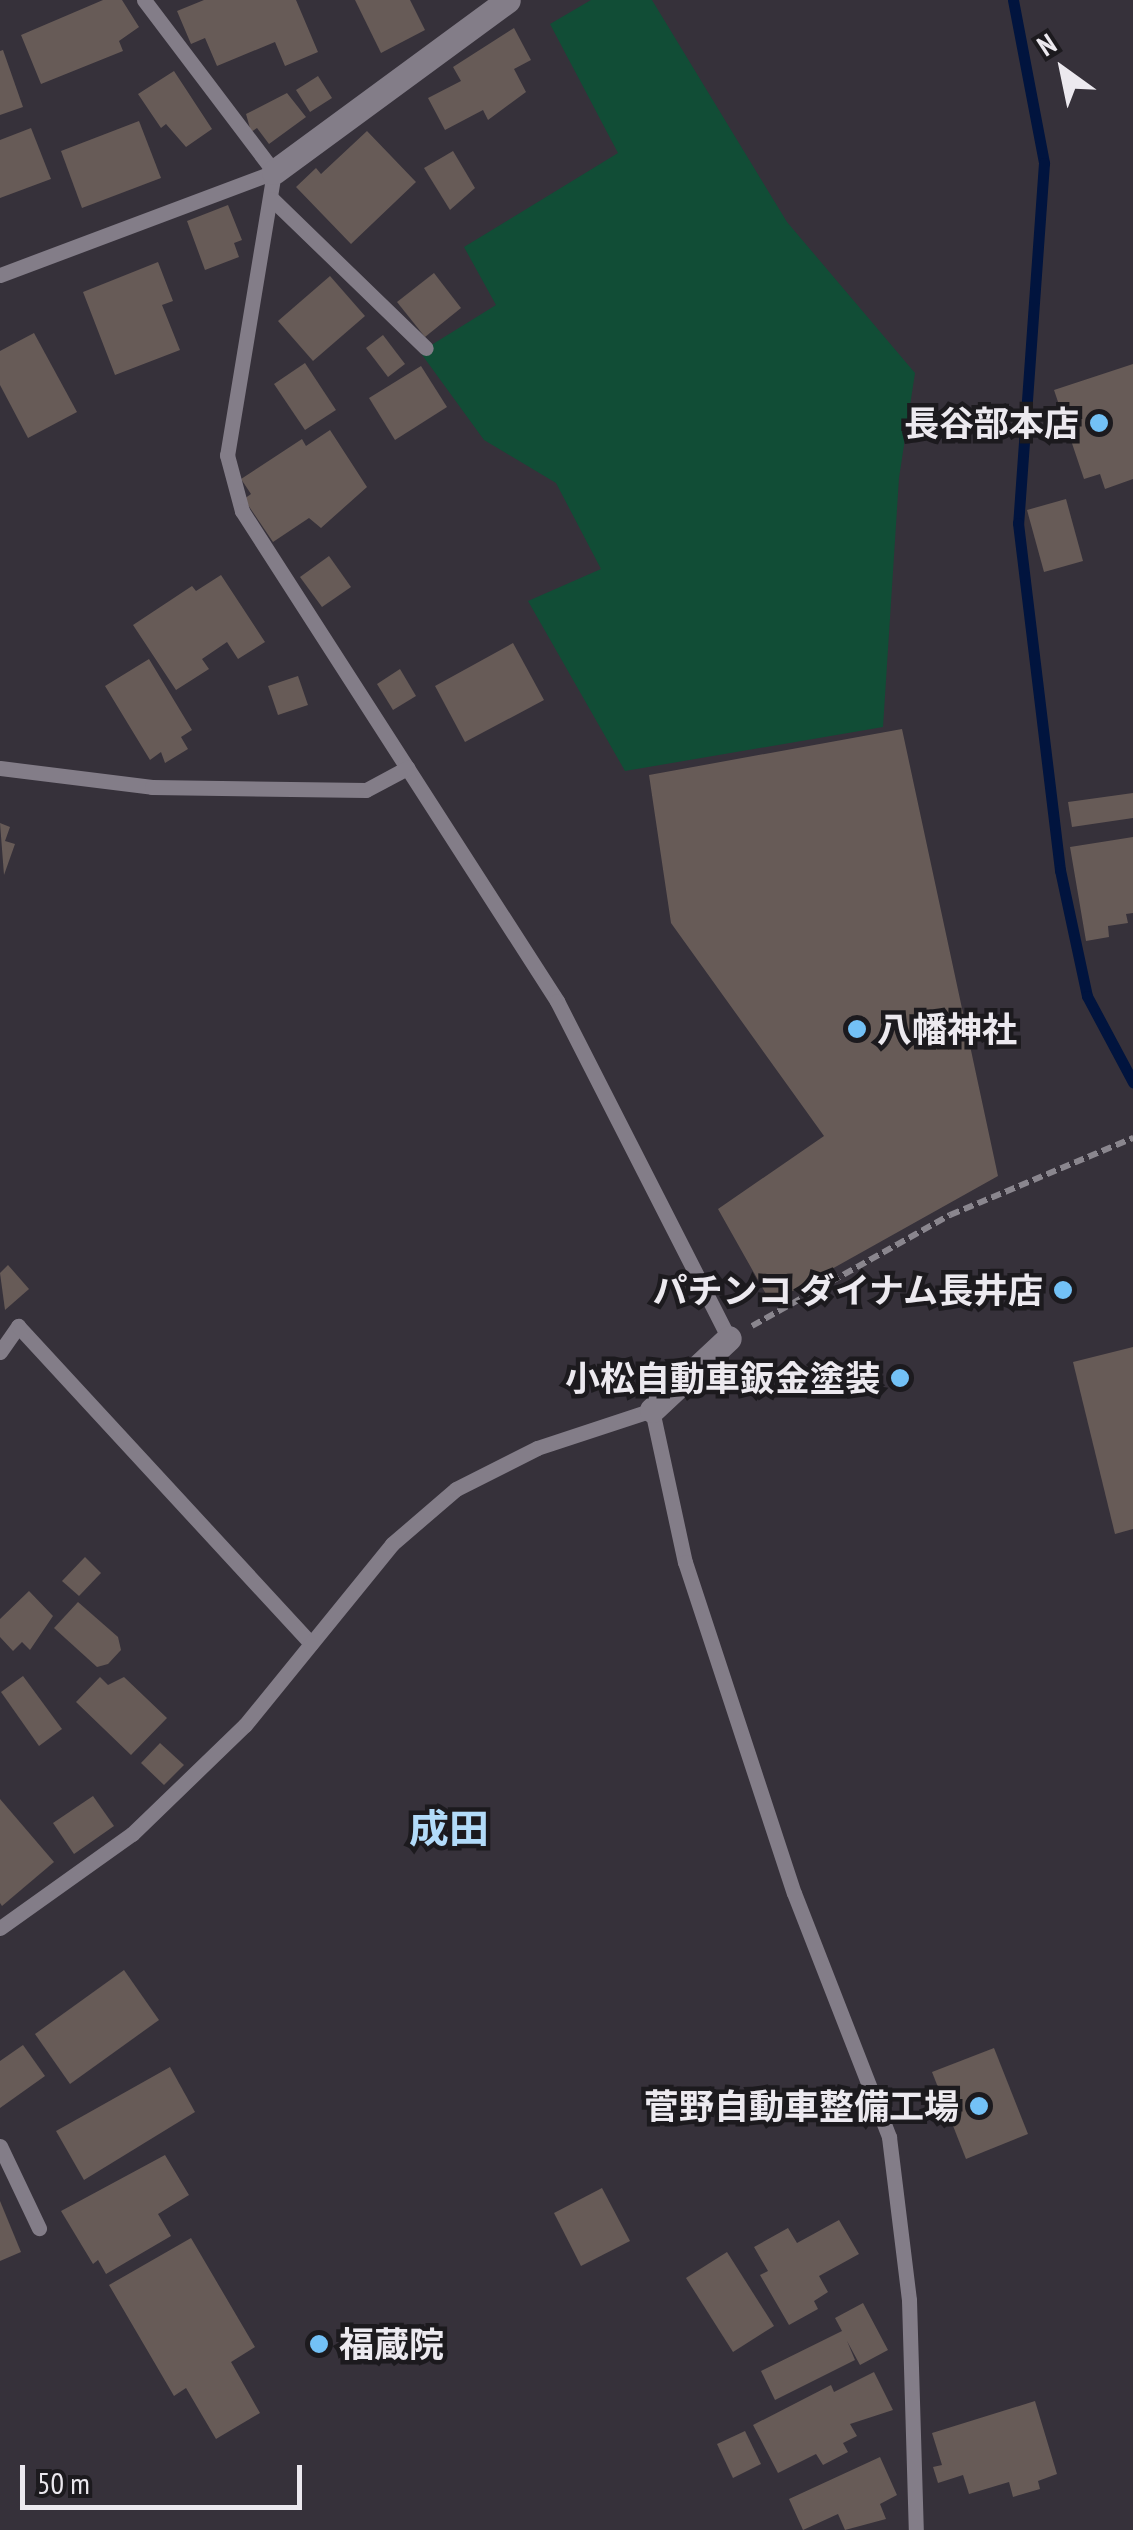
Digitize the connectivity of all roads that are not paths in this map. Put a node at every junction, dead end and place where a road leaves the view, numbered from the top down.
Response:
1 (144, 0) edge
2 (508, 0) edge
3 (274, 172) junction
4 (272, 199) junction
5 (0, 276) edge
6 (426, 348) dead end
7 (0, 768) edge
8 (407, 768) junction
9 (729, 1338) joint
10 (0, 1352) edge
11 (652, 1410) junction
12 (310, 1643) junction
13 (3, 1921) edge
14 (0, 2146) edge
15 (39, 2228) dead end
16 (916, 2530) edge

1 - 3 lane
2 - 3 street
3 - 4 lane
3 - 5 lane
4 - 6 lane
4 - 8 lane
7 - 8 lane
8 - 9 lane
9 - 11 street
10 - 12 lane
11 - 12 lane
11 - 16 lane
12 - 13 lane
14 - 15 lane

